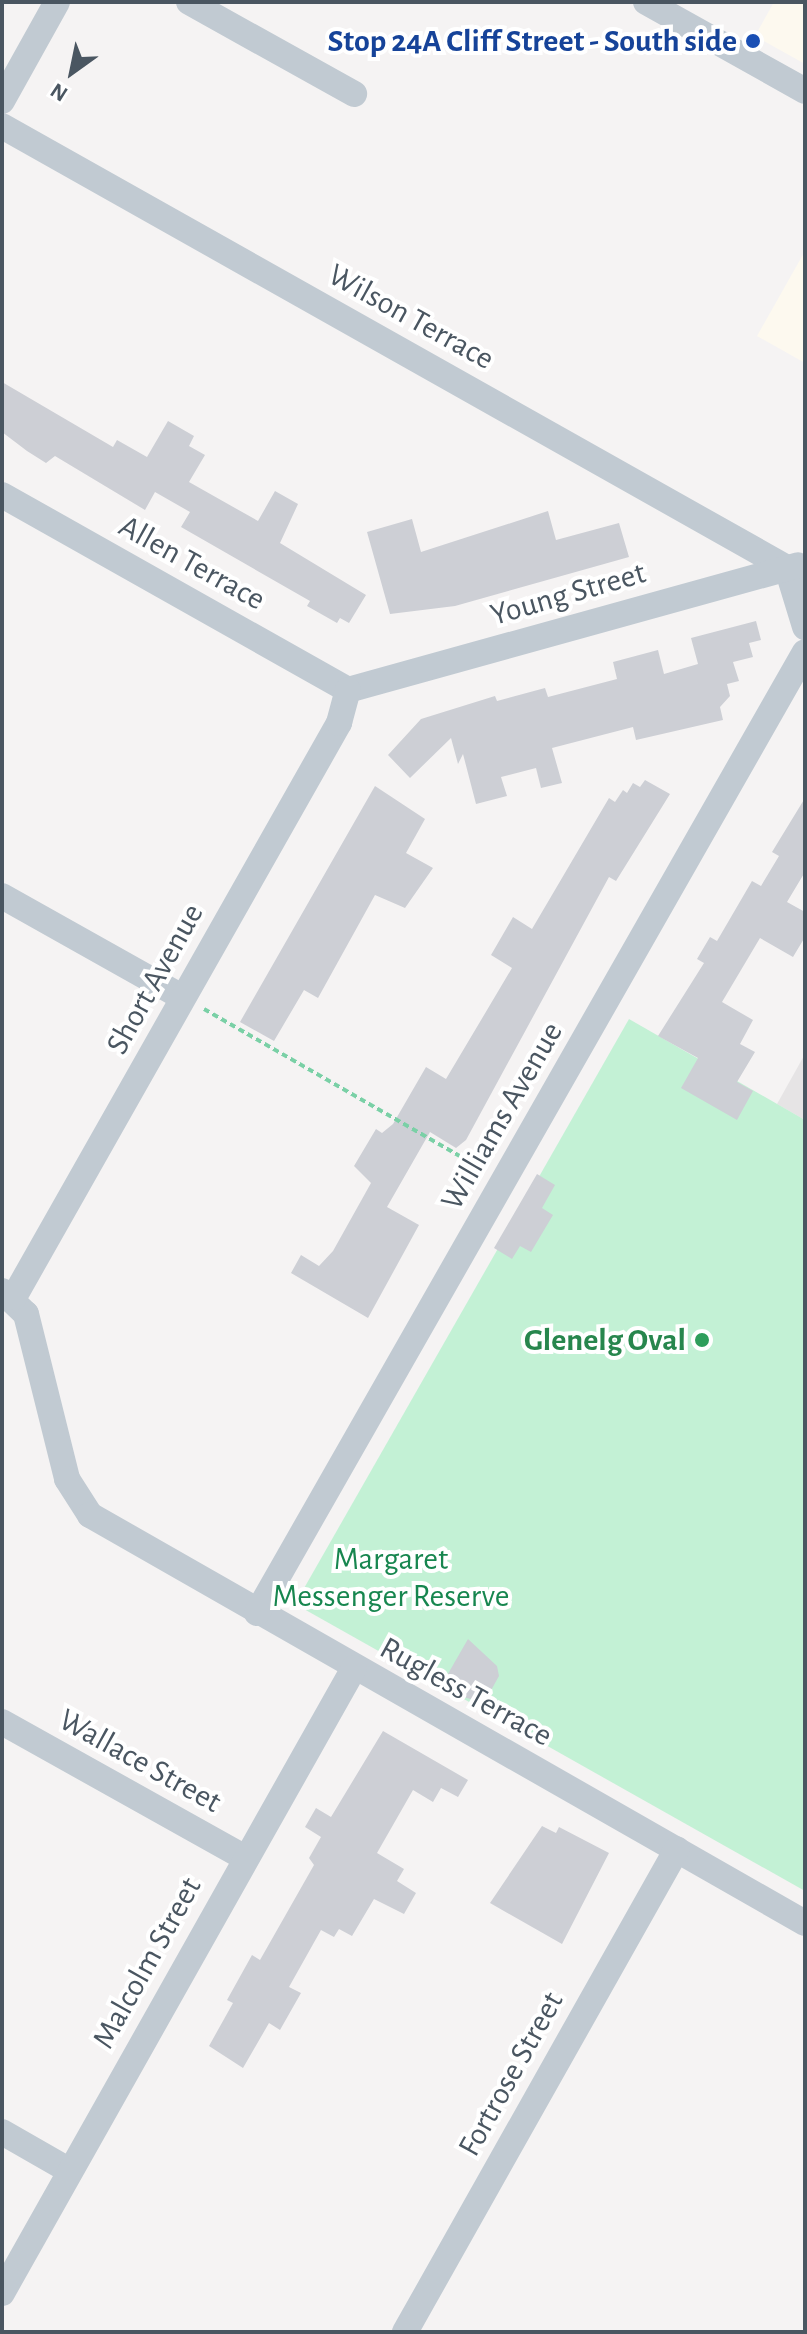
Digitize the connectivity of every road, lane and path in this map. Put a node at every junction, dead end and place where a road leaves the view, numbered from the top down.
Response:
1 (57, 2) edge
2 (189, 2) edge
3 (646, 2) edge
4 (805, 91) edge
5 (354, 94) dead end
6 (2, 101) edge
7 (2, 126) edge
8 (2, 495) edge
9 (796, 565) edge
10 (805, 627) edge
11 (805, 652) edge
12 (348, 690) junction
13 (2, 896) edge
14 (182, 997) junction
15 (504, 1181) junction
16 (8, 1294) edge
17 (257, 1613) junction
18 (354, 1668) junction
19 (2, 1722) edge
20 (677, 1849) junction
21 (245, 1858) junction
22 (805, 1923) edge
23 (2, 2132) edge
24 (70, 2171) junction
25 (2, 2293) edge
26 (405, 2332) edge

1 - 6 street
2 - 5 street
3 - 4 street
7 - 9 street, Wilson Terrace
8 - 12 street, Allen Terrace
9 - 10 street
9 - 12 street, Young Street
11 - 15 street, Williams Avenue
12 - 14 street, Short Avenue
13 - 14 street
14 - 15 path
14 - 16 street, Short Avenue
15 - 17 street, Williams Avenue
16 - 17 street, Rugless Terrace
17 - 18 street, Rugless Terrace
18 - 20 street, Rugless Terrace
18 - 21 street, Malcolm Street
19 - 21 street, Wallace Street
20 - 22 street, Rugless Terrace
20 - 26 street, Fortrose Street
21 - 24 street, Malcolm Street
23 - 24 street
24 - 25 street, Malcolm Street

